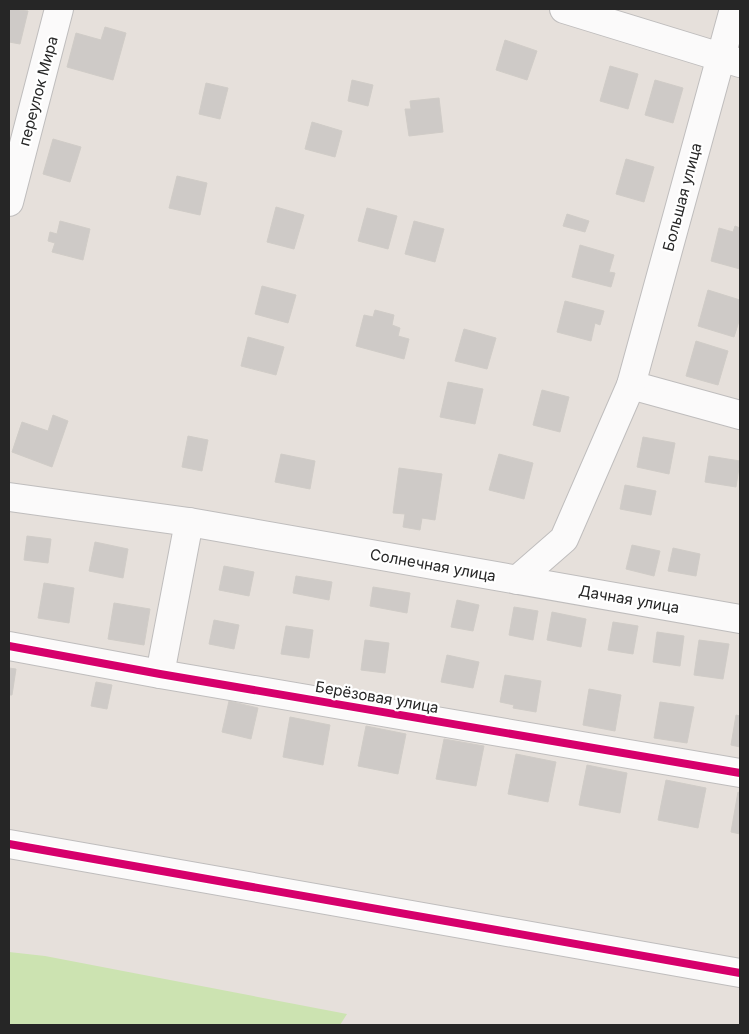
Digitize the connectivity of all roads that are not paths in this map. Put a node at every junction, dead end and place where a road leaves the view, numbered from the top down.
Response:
1 (59, 9) edge
2 (564, 9) edge
3 (734, 9) edge
4 (730, 61) edge
5 (9, 202) edge
6 (630, 385) junction
7 (740, 414) edge
8 (9, 498) edge
9 (189, 522) junction
10 (517, 580) junction
11 (740, 619) edge
12 (9, 646) edge
13 (160, 674) junction
14 (740, 773) edge
15 (9, 844) edge
16 (740, 973) edge

1 - 5 street, переулок Мира
2 - 4 street
3 - 4 street, Большая улица
4 - 6 street, Большая улица
6 - 7 street
6 - 10 street, Солнечная улица
8 - 9 street, Солнечная улица
9 - 10 street, Солнечная улица
9 - 13 street
10 - 11 street, Дачная улица
12 - 13 street, Берёзовая улица
13 - 14 street, Берёзовая улица
15 - 16 street

